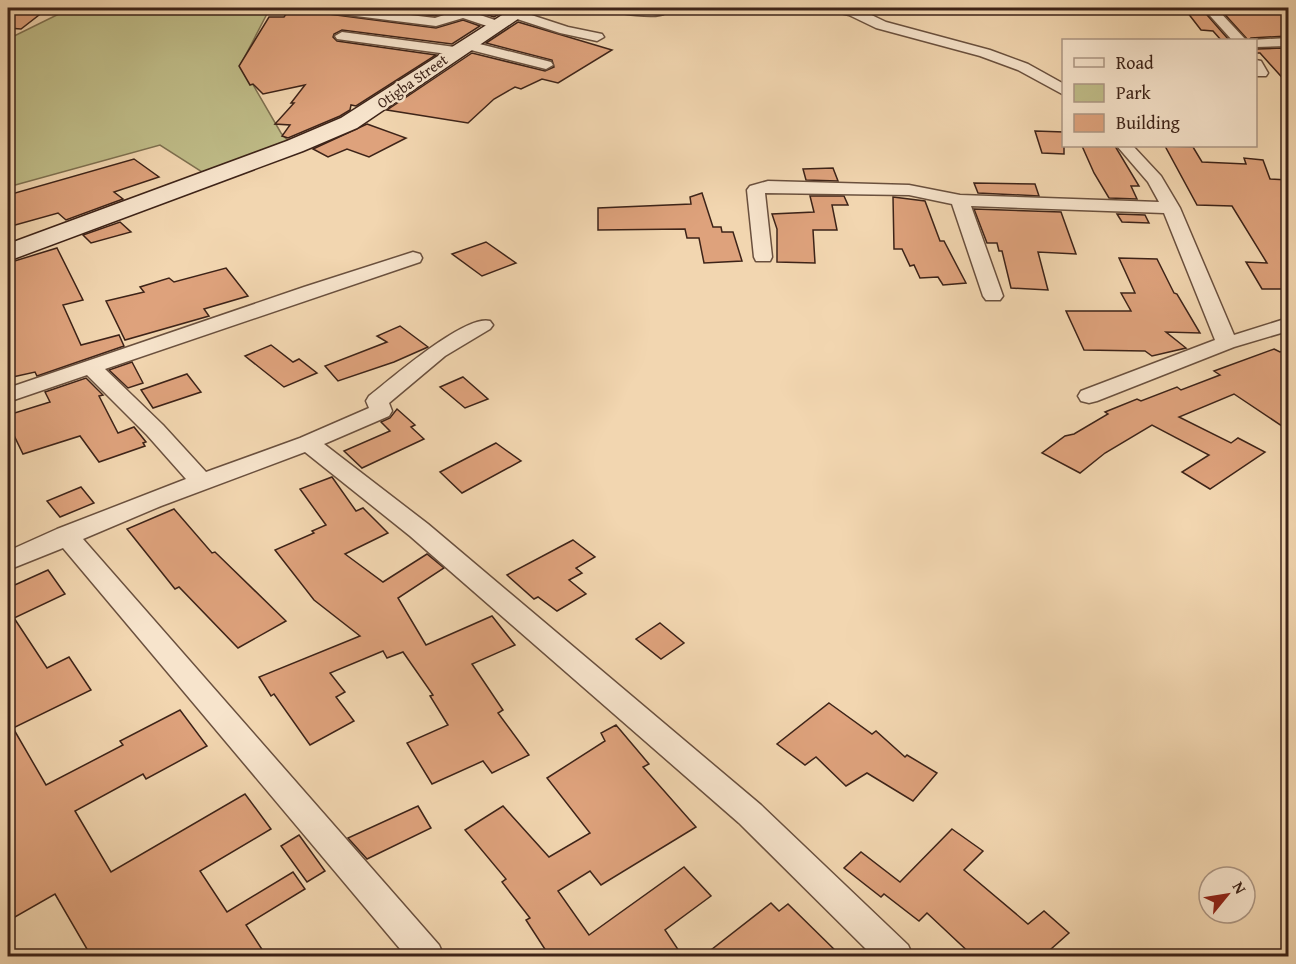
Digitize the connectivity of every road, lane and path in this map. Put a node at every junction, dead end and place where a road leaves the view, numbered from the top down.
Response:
1 (447, 8) edge
2 (615, 8) edge
3 (837, 8) edge
4 (1209, 8) edge
5 (332, 9) dead end
6 (464, 13) junction
7 (658, 13) dead end
8 (513, 16) edge
9 (342, 36) dead end
10 (597, 37) dead end
11 (1238, 39) edge
12 (1288, 42) edge
13 (1257, 44) edge
14 (462, 48) junction
15 (546, 65) dead end
16 (1062, 90) edge
17 (1126, 147) edge
18 (960, 200) junction
19 (1171, 208) junction
20 (8, 253) edge
21 (763, 257) dead end
22 (413, 258) dead end
23 (993, 296) dead end
24 (1288, 324) edge
25 (483, 326) dead end
26 (1227, 343) junction
27 (92, 368) junction
28 (8, 395) edge
29 (1089, 396) dead end
30 (308, 443) junction
31 (201, 481) junction
32 (66, 535) junction
33 (8, 561) edge
34 (427, 957) edge
35 (896, 957) edge

1 - 6 street
2 - 7 street
3 - 16 street
4 - 11 street
5 - 6 street
6 - 8 street
8 - 10 street
8 - 14 street, Otigba Street
9 - 14 street
12 - 13 street
14 - 15 street
14 - 20 street, Otigba Street
17 - 19 street
18 - 19 street
18 - 21 street
18 - 23 street
19 - 26 street
22 - 27 street
24 - 26 street
25 - 30 street
26 - 29 street
27 - 28 street
27 - 31 street
30 - 31 street
30 - 35 street
31 - 32 street
32 - 33 street
32 - 34 street

